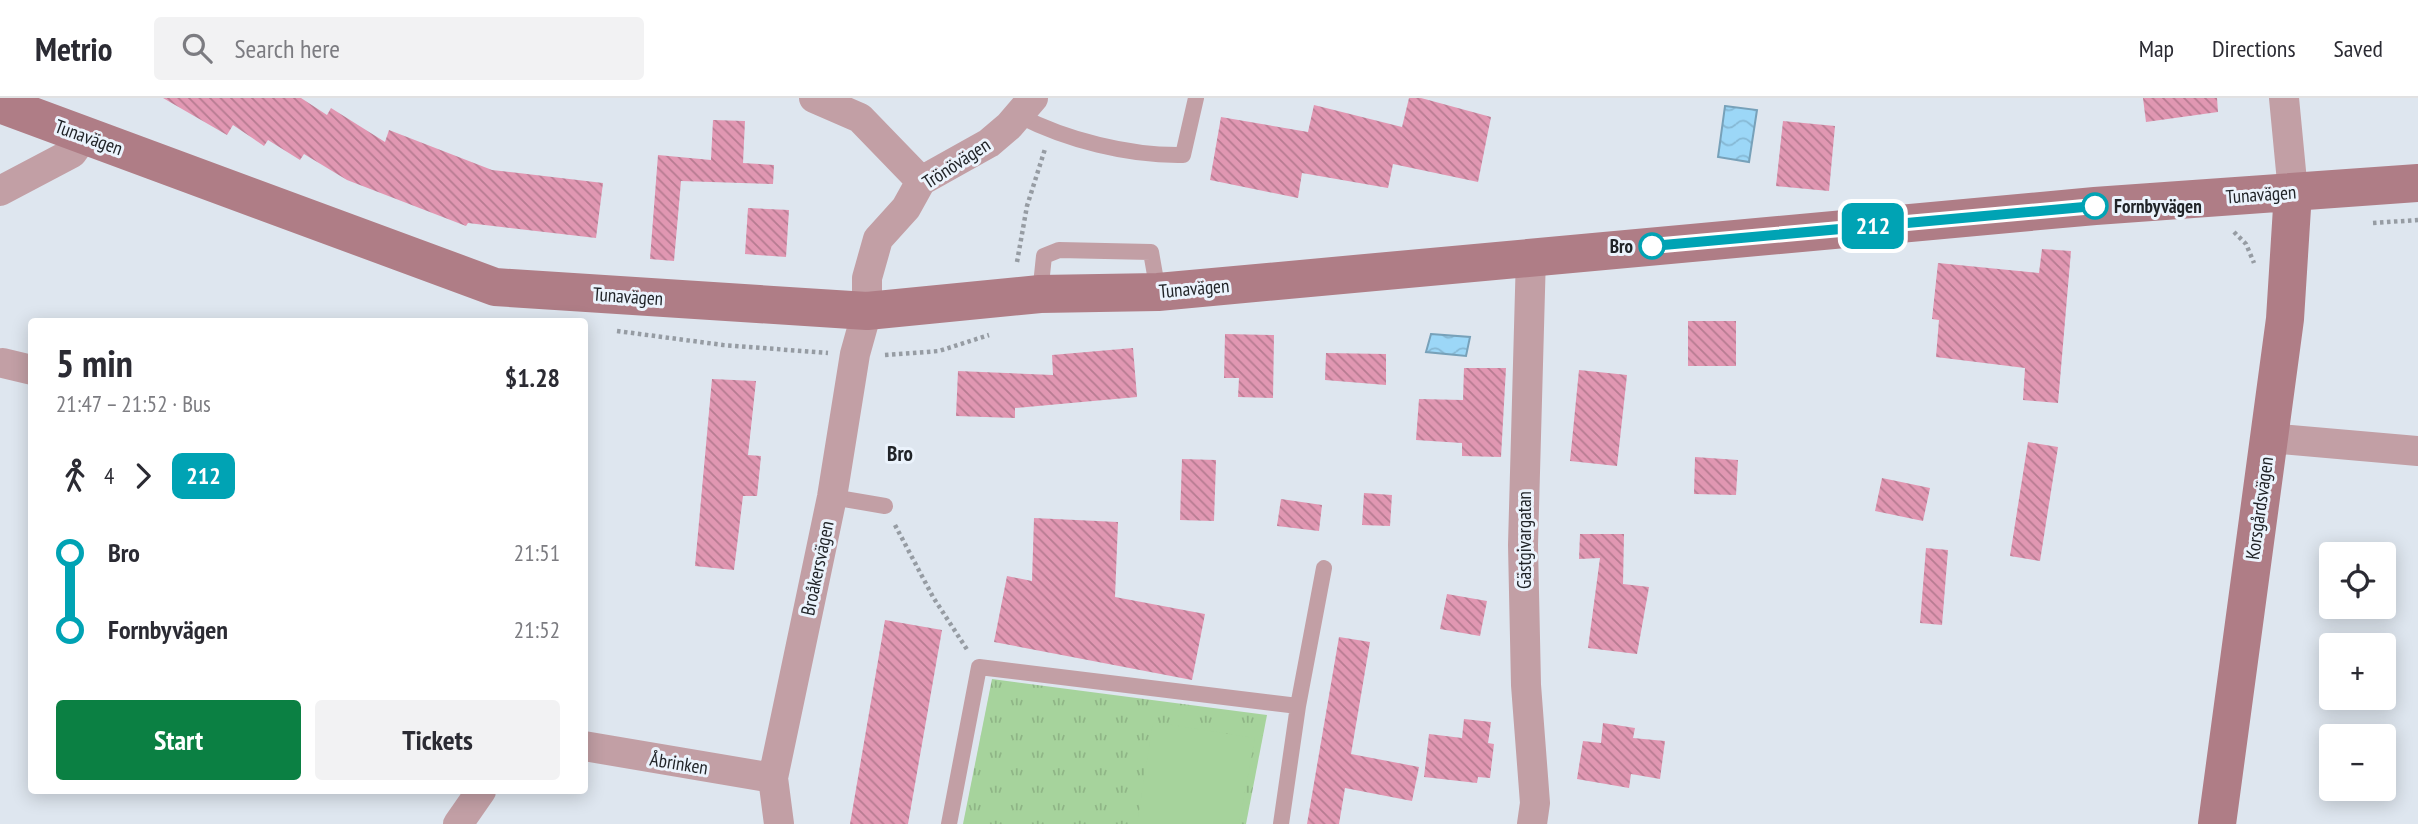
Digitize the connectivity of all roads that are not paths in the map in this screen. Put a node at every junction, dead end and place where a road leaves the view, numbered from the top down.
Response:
1 (814, 98) edge
2 (1196, 98) edge
3 (2284, 98) edge
4 (0, 104) edge
5 (1026, 107) edge
6 (85, 135) junction
7 (921, 181) junction
8 (2418, 183) edge
9 (0, 191) edge
10 (2293, 192) junction
11 (1531, 255) junction
12 (867, 311) junction
13 (2269, 438) junction
14 (2418, 451) edge
15 (832, 497) junction
16 (885, 506) road end
17 (1324, 568) dead end
18 (1298, 706) junction
19 (588, 747) edge
20 (774, 778) junction
21 (479, 794) edge
22 (458, 824) edge
23 (779, 824) edge
24 (949, 824) edge
25 (1281, 824) edge
26 (1532, 824) edge
27 (2217, 824) edge

1 - 7 street
2 - 5 lane
3 - 10 street
4 - 6 street, Tunavägen
5 - 7 street, Trönövägen
6 - 9 street
6 - 12 street, Tunavägen
7 - 12 street, Trönövägen
8 - 10 street, Tunavägen
10 - 11 street, Tunavägen
10 - 13 street, Korsgårdsvägen
11 - 12 street, Tunavägen
11 - 26 street, Gästgivargatan
12 - 15 street, Broåkersvägen
13 - 14 street
13 - 27 street, Korsgårdsvägen
15 - 16 lane
15 - 20 street, Broåkersvägen
17 - 18 lane
18 - 24 lane
18 - 25 lane
19 - 20 street, Åbrinken
20 - 23 street, Broåkersvägen
21 - 22 street

